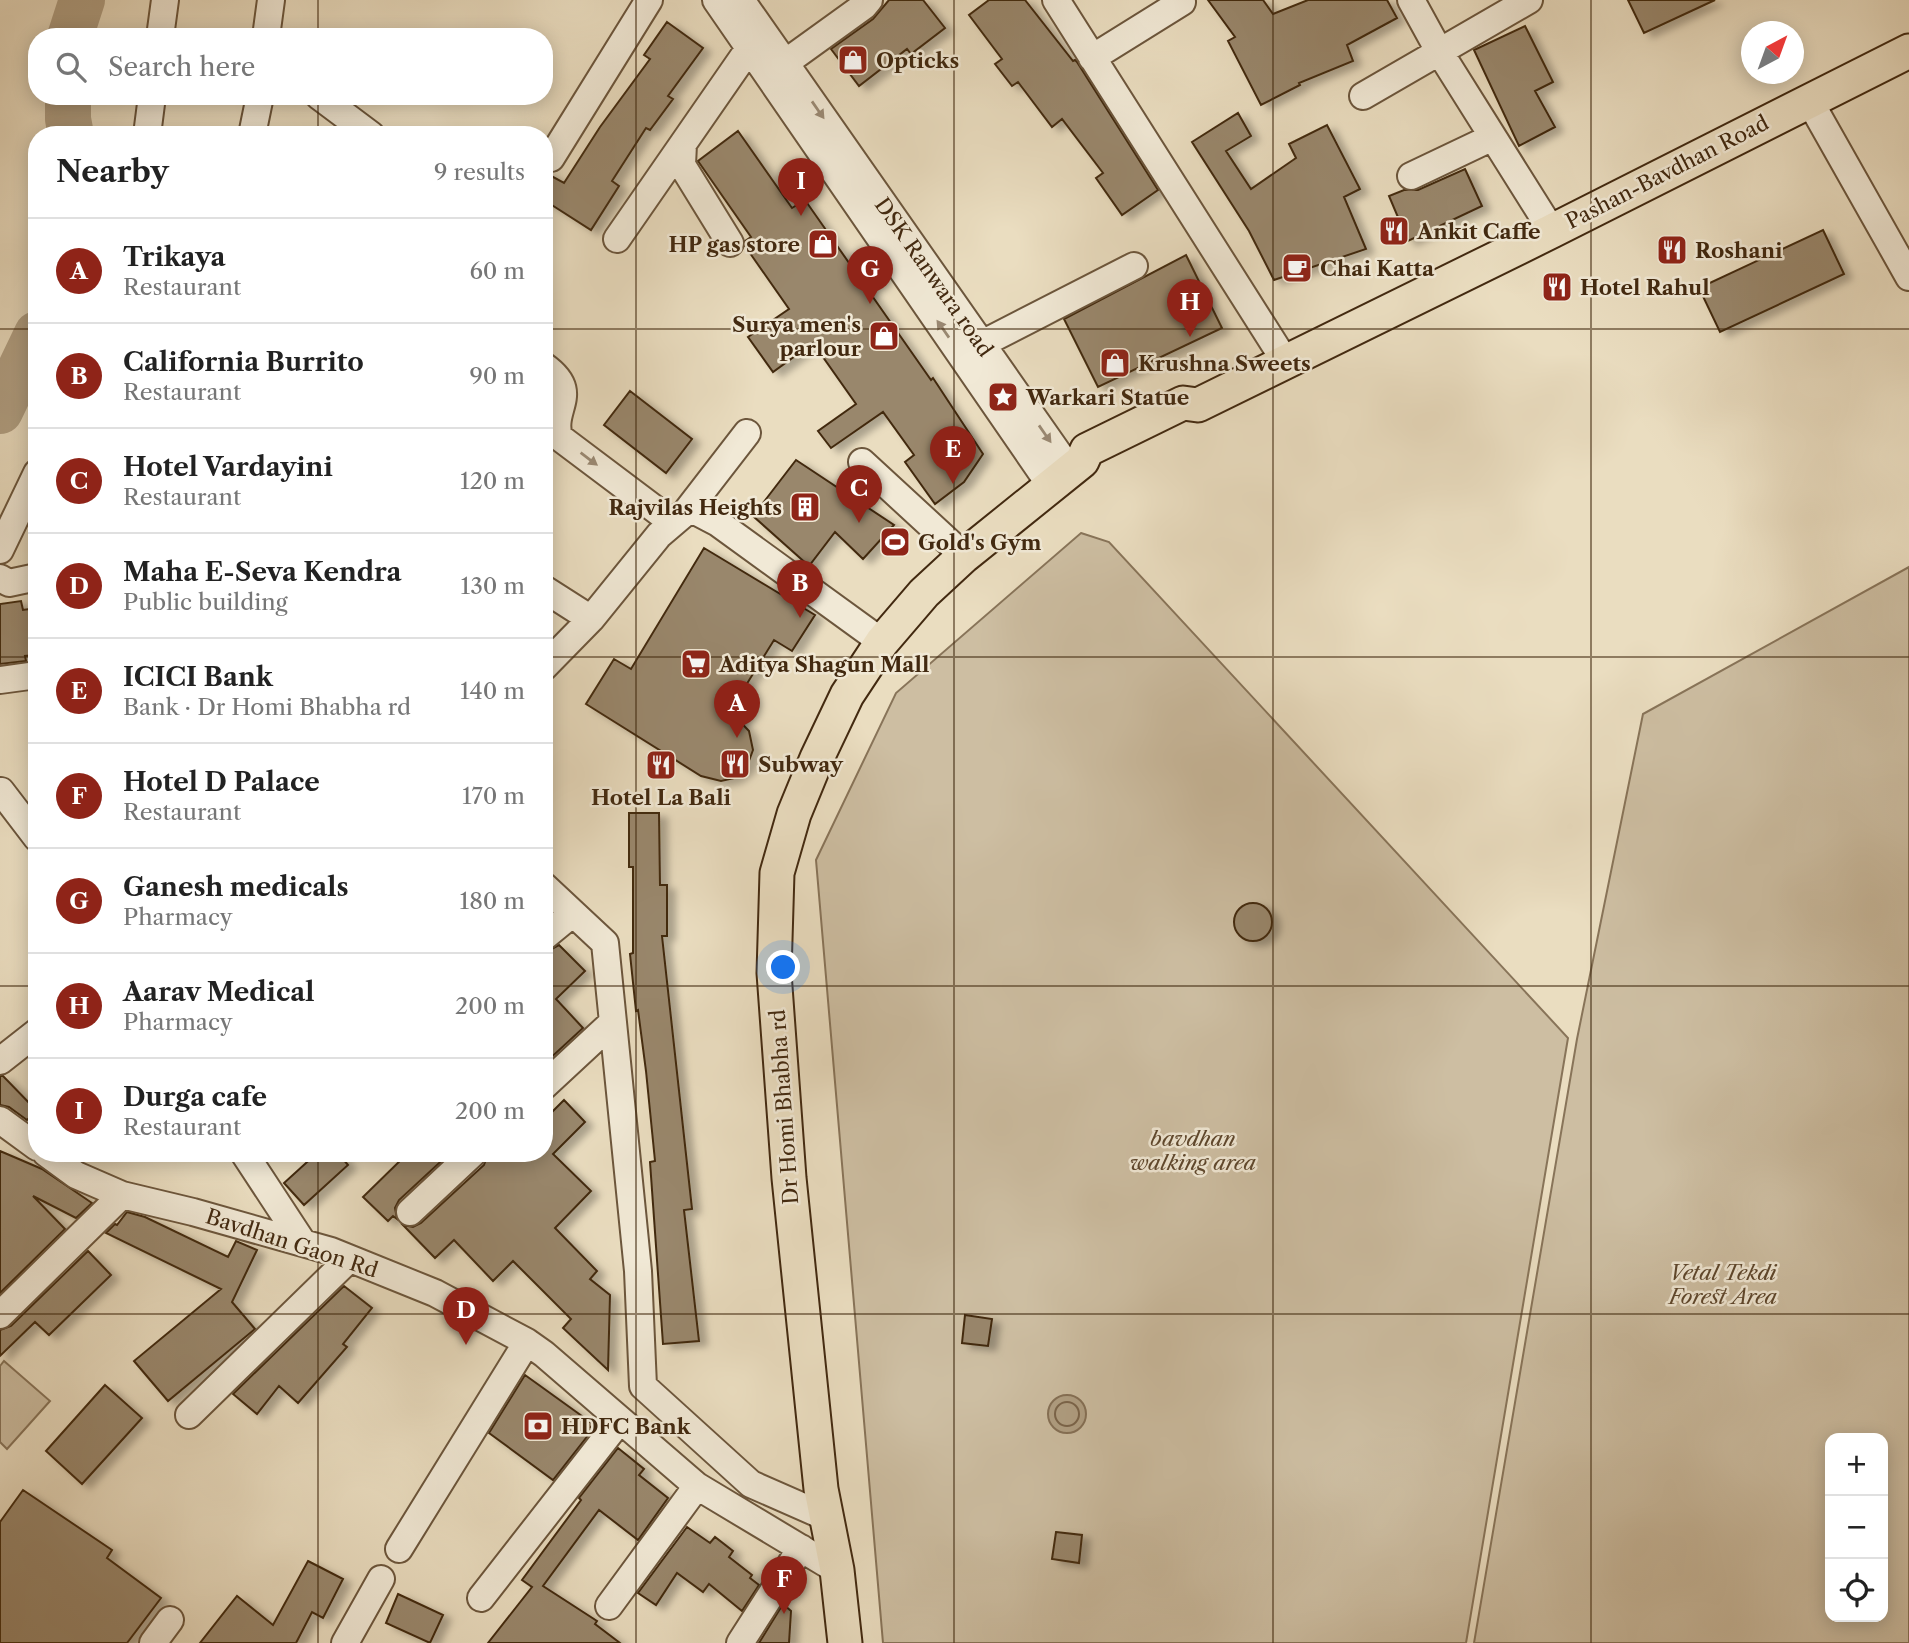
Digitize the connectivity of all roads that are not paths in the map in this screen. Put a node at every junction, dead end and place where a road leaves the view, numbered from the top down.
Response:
1 (165, 0) edge
2 (271, 0) edge
3 (649, 0) edge
4 (716, 0) edge
5 (741, 0) edge
6 (869, 0) edge
7 (1056, 0) edge
8 (1410, 0) edge
9 (1530, 0) edge
10 (1182, 2) edge
11 (161, 28) edge
12 (267, 28) edge
13 (755, 39) junction
14 (1439, 51) junction
15 (1909, 51) edge
16 (1092, 58) junction
17 (789, 82) junction
18 (1363, 96) dead end
19 (1809, 100) junction
20 (151, 105) edge
21 (258, 105) edge
22 (331, 105) edge
23 (148, 126) edge
24 (255, 126) edge
25 (359, 126) edge
26 (1493, 137) junction
27 (683, 144) junction
28 (553, 155) edge
29 (1411, 176) dead end
30 (1552, 231) junction
31 (617, 239) dead end
32 (730, 243) dead end
33 (1135, 266) dead end
34 (1909, 276) edge
35 (971, 349) junction
36 (1285, 361) junction
37 (553, 373) edge
38 (747, 433) dead end
39 (553, 434) edge
40 (553, 442) edge
41 (862, 462) dead end
42 (1068, 472) junction
43 (28, 492) edge
44 (679, 517) junction
45 (0, 550) edge
46 (964, 556) junction
47 (0, 578) edge
48 (28, 579) edge
49 (553, 595) edge
50 (591, 619) junction
51 (882, 642) junction
52 (553, 658) edge
53 (28, 676) edge
54 (0, 680) edge
55 (1, 791) edge
56 (28, 826) edge
57 (553, 895) edge
58 (572, 914) junction
59 (553, 930) edge
60 (612, 1022) junction
61 (28, 1039) edge
62 (0, 1061) edge
63 (553, 1078) edge
64 (0, 1120) edge
65 (28, 1140) edge
66 (58, 1162) edge
67 (250, 1162) edge
68 (463, 1162) edge
69 (122, 1195) junction
70 (410, 1212) dead end
71 (303, 1244) junction
72 (349, 1259) junction
73 (0, 1315) edge
74 (527, 1342) junction
75 (189, 1415) dead end
76 (620, 1420) junction
77 (697, 1486) junction
78 (826, 1517) junction
79 (801, 1548) junction
80 (399, 1549) dead end
81 (837, 1570) junction
82 (381, 1579) dead end
83 (481, 1598) dead end
84 (609, 1606) dead end
85 (170, 1620) dead end
86 (153, 1643) edge
87 (345, 1643) edge
88 (740, 1643) edge
89 (845, 1643) edge

1 - 11 street
2 - 12 street
3 - 28 street
4 - 13 street, DSK Ranwara road
5 - 13 street, DSK Ranwara road
6 - 17 street
7 - 16 street
8 - 14 street
9 - 14 street
10 - 16 street
13 - 17 street, DSK Ranwara road
13 - 17 street, DSK Ranwara road
13 - 27 street
14 - 18 street
14 - 26 street
15 - 19 main road, Pashan-Bavdhan Road
16 - 36 street
17 - 35 street, DSK Ranwara road
19 - 30 main road, Pashan-Bavdhan Road
19 - 34 street
20 - 23 street
21 - 24 street
22 - 25 street
26 - 29 street
26 - 30 street
27 - 31 street
27 - 32 street
30 - 36 main road, Pashan-Bavdhan Road
33 - 35 street
35 - 42 street, DSK Ranwara road
36 - 42 main road, Pashan-Bavdhan Road
37 - 39 street
38 - 44 street
40 -> 44 street
41 - 46 street
42 - 46 main road, Dr Homi Bhabha rd
43 - 45 street
44 - 50 street
44 - 51 street
46 - 51 main road, Dr Homi Bhabha rd
47 - 48 street
49 - 50 street
50 - 52 street
51 - 78 main road, Dr Homi Bhabha rd
53 - 54 street
55 - 56 street
57 - 58 street
58 - 59 street
58 - 60 street
60 - 63 street
60 - 78 street
61 - 62 street
64 - 65 street
66 - 69 street, Bavdhan Gaon Rd
67 - 71 street
68 - 70 street
69 - 71 street, Bavdhan Gaon Rd
69 - 73 street
71 - 72 street, Bavdhan Gaon Rd
72 - 74 street, Bavdhan Gaon Rd
72 - 75 street
74 - 76 street, Bavdhan Gaon Rd
74 - 80 street
76 - 77 street, Bavdhan Gaon Rd
76 - 83 street
77 - 79 street, Bavdhan Gaon Rd
77 - 84 street
78 - 81 main road, Dr Homi Bhabha rd
79 - 81 street, Bavdhan Gaon Rd
79 - 88 street
81 - 89 main road
82 - 87 street
85 - 86 street

